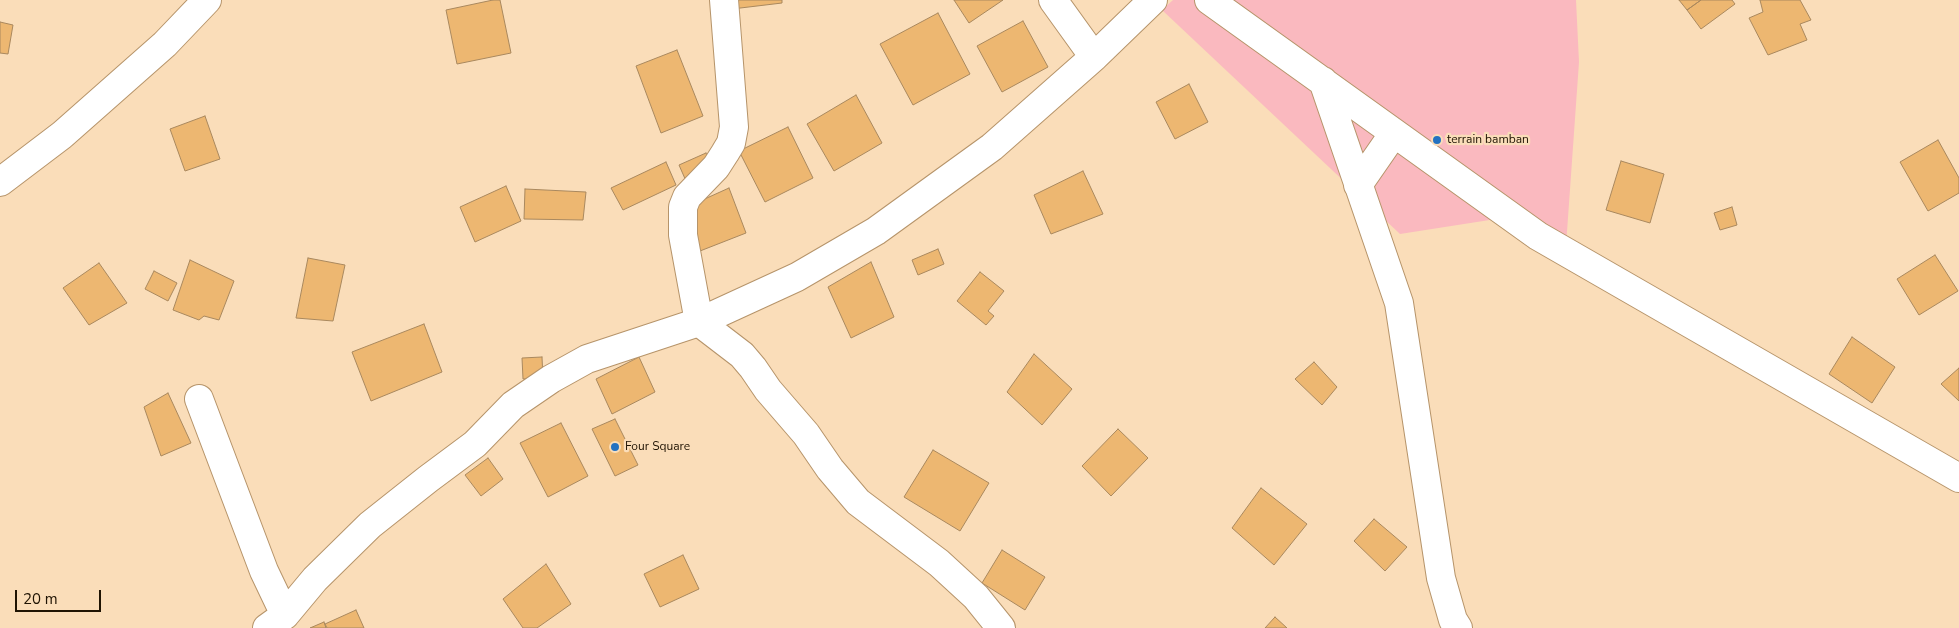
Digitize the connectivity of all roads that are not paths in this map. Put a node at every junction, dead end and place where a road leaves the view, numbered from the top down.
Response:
1 (207, 0) edge
2 (724, 0) edge
3 (1053, 0) edge
4 (1153, 0) edge
5 (1209, 0) edge
6 (1094, 57) junction
7 (1323, 81) junction
8 (1394, 133) junction
9 (0, 182) edge
10 (1358, 185) junction
11 (699, 322) junction
12 (199, 399) dead end
13 (1959, 478) edge
14 (276, 622) edge
15 (1001, 628) edge
16 (1458, 628) edge

1 - 9 street
2 - 11 street
3 - 6 street
4 - 6 street
5 - 7 street
6 - 11 street
7 - 8 street
7 - 10 street
8 - 10 street
8 - 13 street
10 - 16 street
11 - 14 street
11 - 15 street
12 - 14 street

